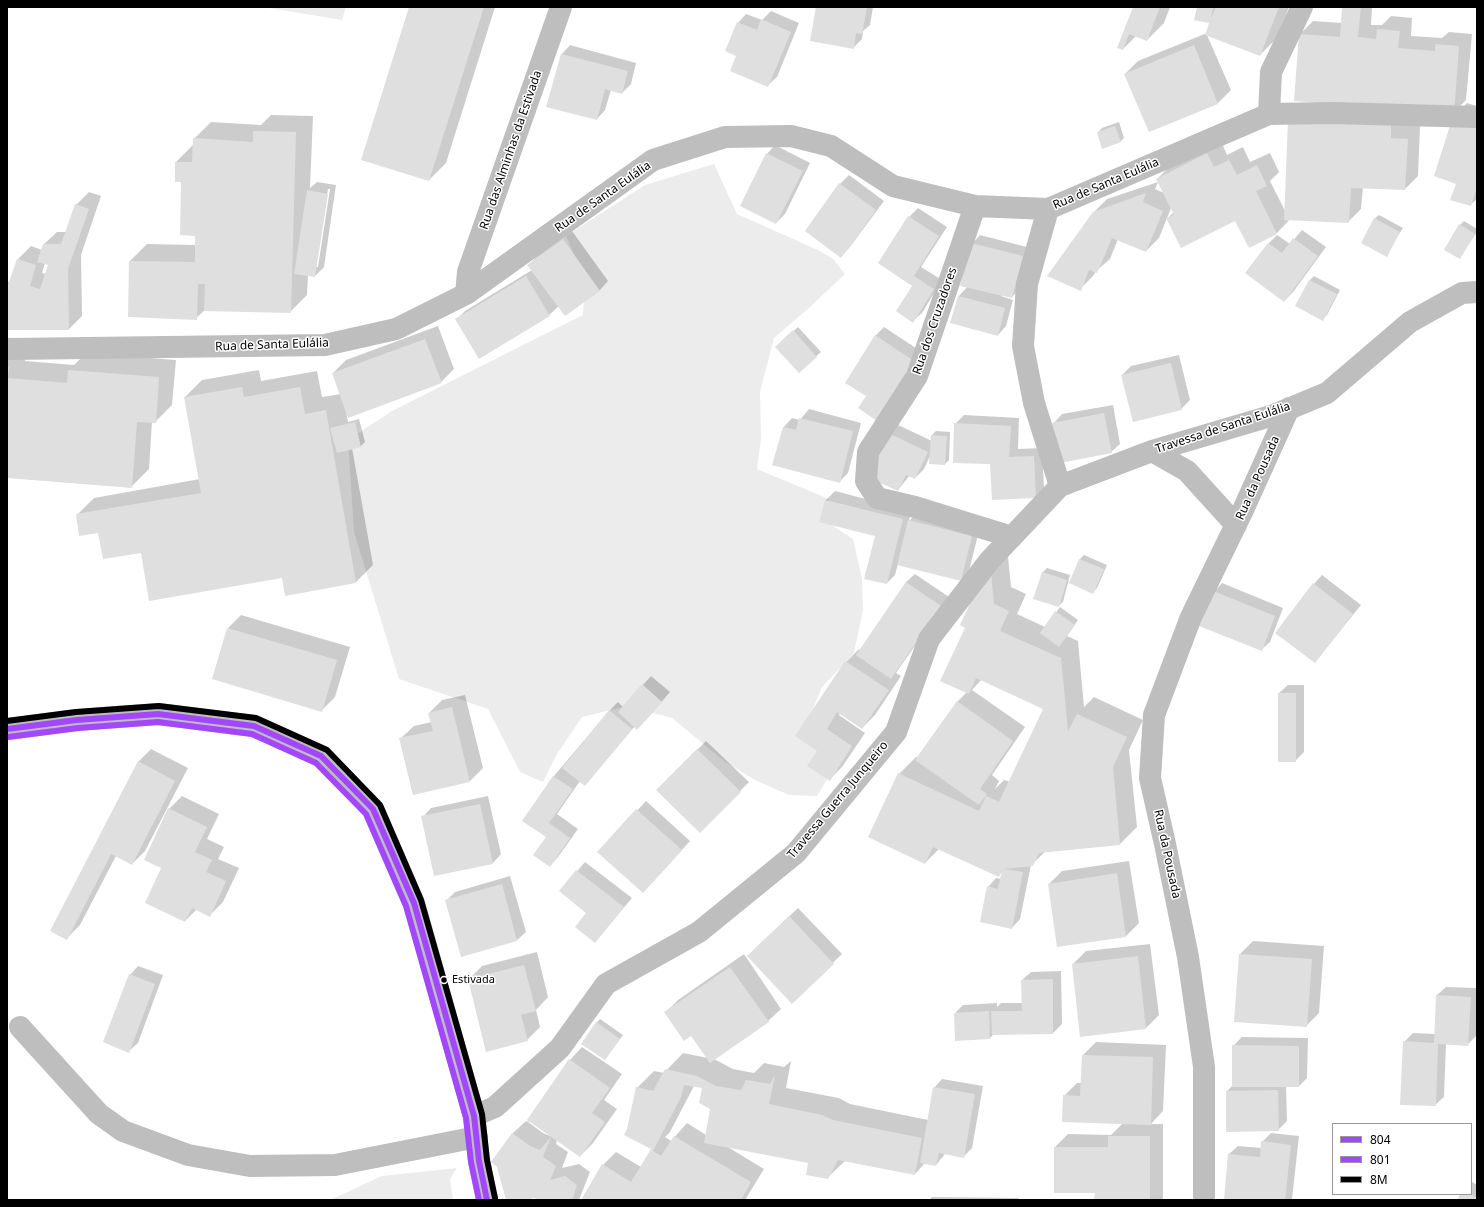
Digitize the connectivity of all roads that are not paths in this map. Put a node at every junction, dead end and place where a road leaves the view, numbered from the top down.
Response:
1 (561, 7) edge
2 (1302, 7) edge
3 (1269, 114) junction
4 (1477, 117) edge
5 (975, 206) junction
6 (1048, 209) junction
7 (1477, 292) edge
8 (466, 294) junction
9 (7, 349) edge
10 (1289, 408) junction
11 (1152, 451) junction
12 (1060, 486) junction
13 (1236, 525) junction
14 (1012, 537) junction
15 (7, 728) edge
16 (20, 1027) dead end
17 (474, 1116) junction
18 (476, 1137) junction
19 (487, 1200) edge
20 (1204, 1200) edge

1 - 8 street, Rua das Alminhas da Estivada
2 - 3 street
3 - 4 street, Rua de Santa Eulália
3 - 6 street, Rua de Santa Eulália
5 - 6 street, Rua de Santa Eulália
5 - 8 street, Rua de Santa Eulália
5 - 14 street, Rua dos Cruzadores
6 - 12 street
7 - 10 street, Travessa de Santa Eulália
8 - 9 street, Rua de Santa Eulália
10 - 11 street, Travessa de Santa Eulália
10 - 13 street, Rua da Pousada
11 - 12 street, Travessa de Santa Eulália
11 - 13 street, Rua da Pousada
12 - 14 street, Travessa Guerra Junqueiro
13 - 20 street, Rua da Pousada
14 - 17 street, Travessa Guerra Junqueiro
15 - 17 street
16 - 18 street
17 - 18 street
18 - 19 street

